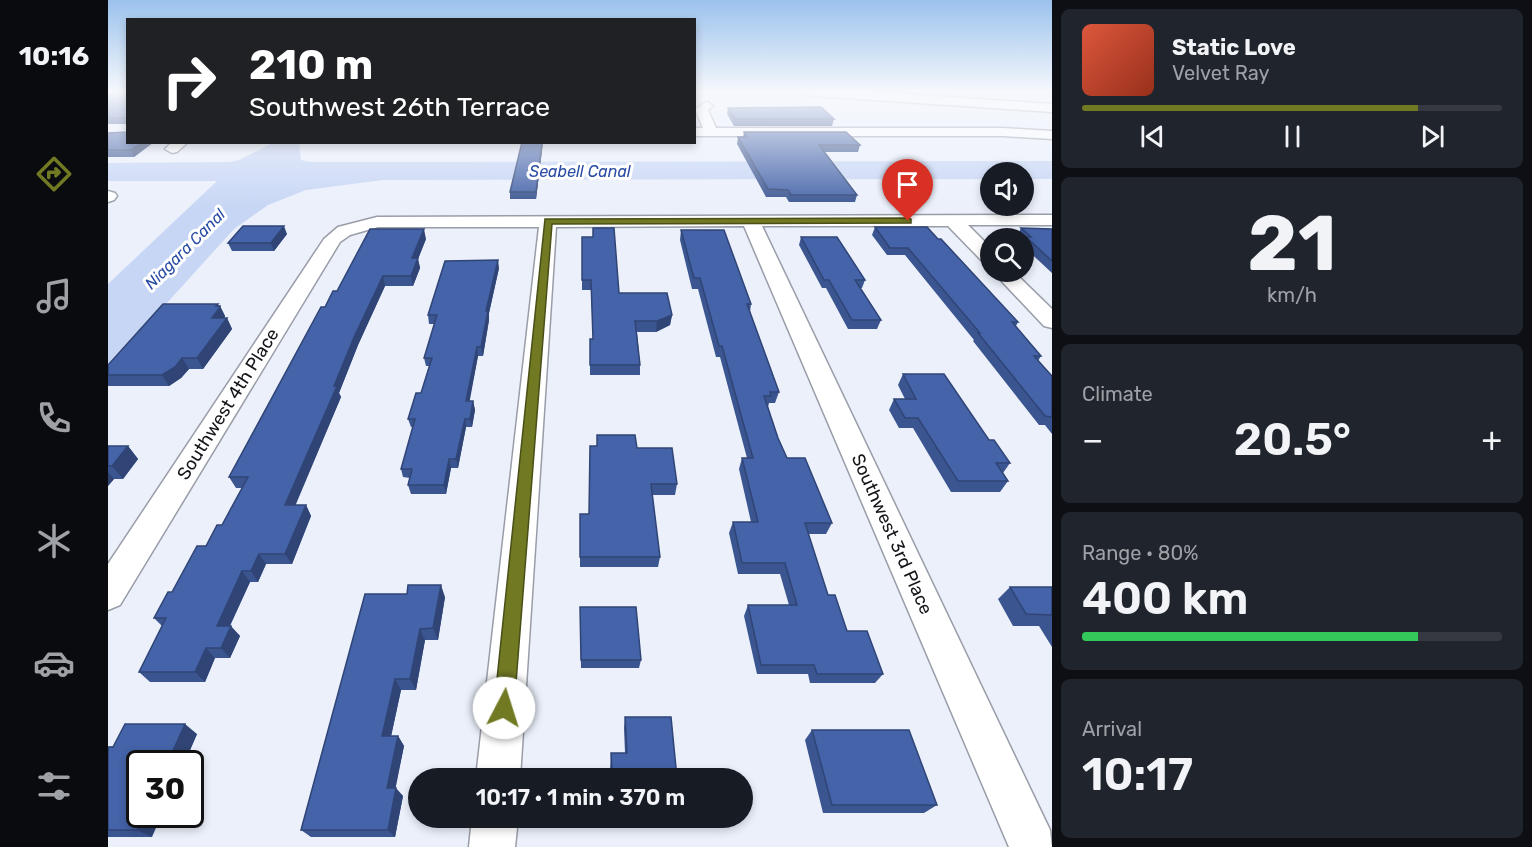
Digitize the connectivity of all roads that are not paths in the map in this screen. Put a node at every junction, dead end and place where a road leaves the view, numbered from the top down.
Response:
1 (696, 132) edge
2 (711, 132) joint
3 (867, 132) joint
4 (1052, 135) edge
5 (1052, 220) edge
6 (548, 221) junction
7 (751, 221) junction
8 (953, 221) junction
9 (980, 248) edge
10 (1013, 282) edge
11 (1052, 321) edge
12 (108, 594) edge
13 (499, 768) edge
14 (494, 828) edge
15 (492, 847) edge
16 (1033, 847) edge

1 - 2 street
2 - 3 street
3 - 4 street
5 - 8 street
6 - 7 street
6 - 12 street, Southwest 4th Place
6 - 13 street
7 - 8 street
7 - 16 street, Southwest 3rd Place
8 - 9 street
10 - 11 street
14 - 15 street

